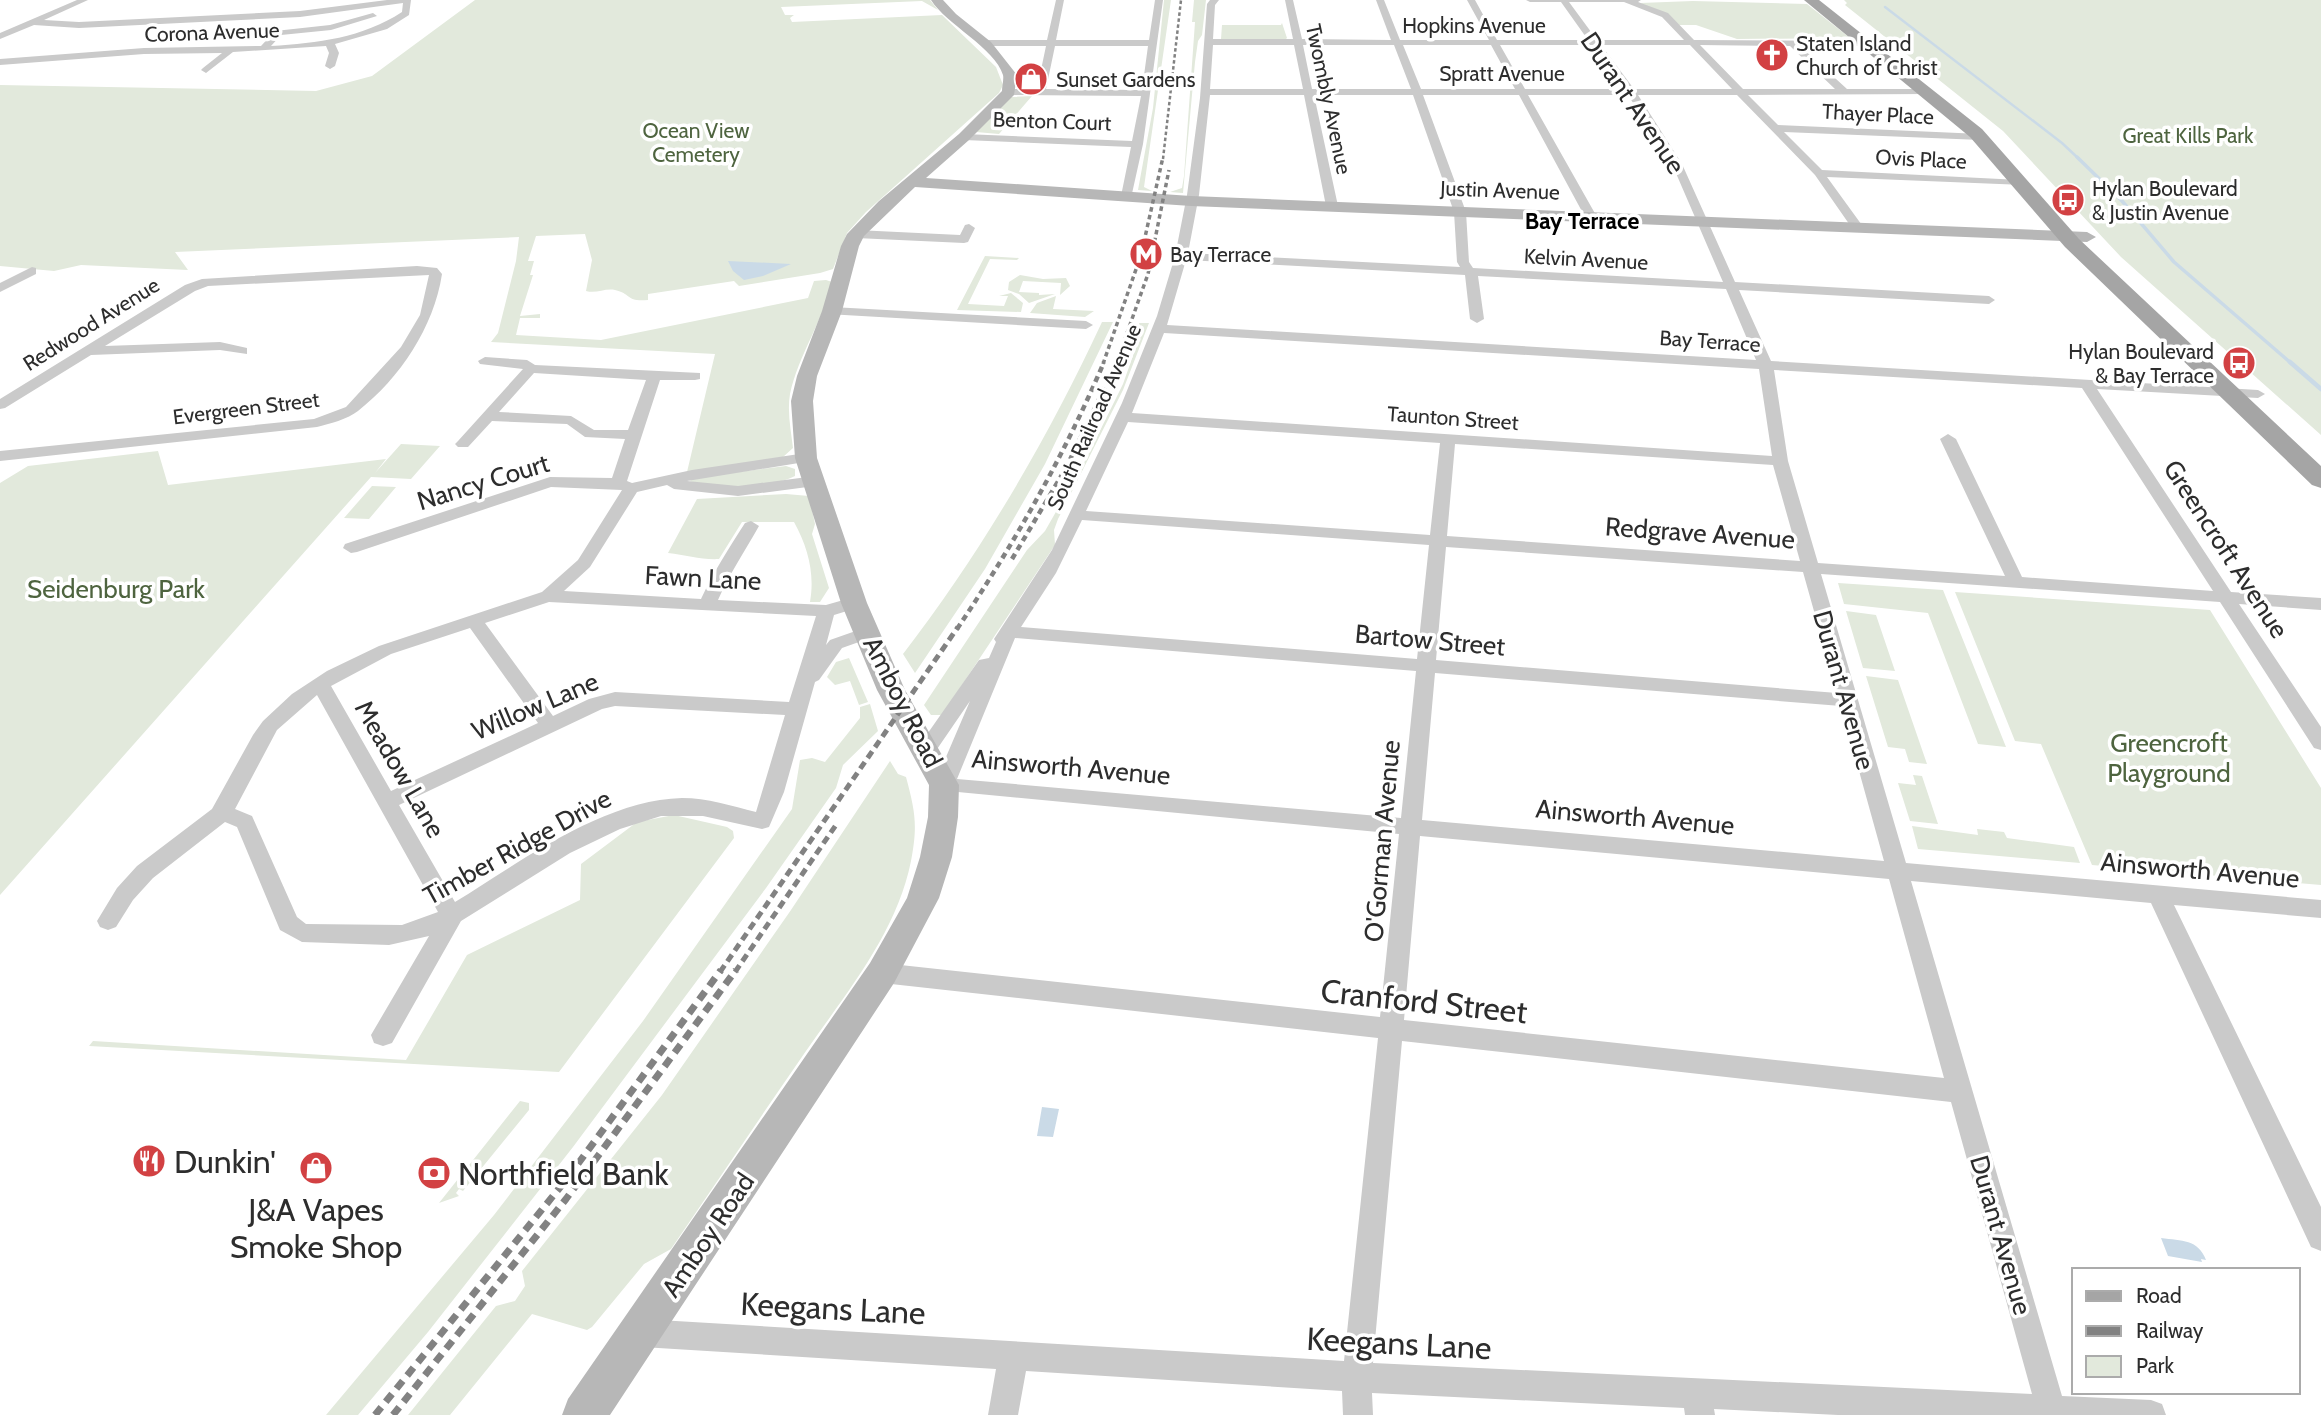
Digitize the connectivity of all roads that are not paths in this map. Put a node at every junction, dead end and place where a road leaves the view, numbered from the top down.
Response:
1 (83, 0) edge
2 (309, 0) edge
3 (407, 0) edge
4 (937, 0) edge
5 (1060, 0) edge
6 (1159, 0) edge
7 (1214, 0) edge
8 (1289, 0) edge
9 (1380, 0) edge
10 (1471, 0) edge
11 (1530, 0) edge
12 (1563, 0) edge
13 (1625, 0) edge
14 (1649, 0) edge
15 (1811, 0) edge
16 (1828, 0) edge
17 (406, 12) junction
18 (300, 14) junction
19 (34, 22) junction
20 (0, 36) edge
21 (153, 37) dead end
22 (189, 41) dead end
23 (329, 41) junction
24 (1051, 42) junction
25 (1209, 42) junction
26 (1691, 42) junction
27 (1791, 42) junction
28 (984, 43) junction
29 (1152, 43) junction
30 (1298, 43) junction
31 (1396, 43) junction
32 (1496, 43) junction
33 (1594, 43) junction
34 (1866, 43) junction
35 (232, 44) junction
36 (264, 48) junction
37 (179, 49) junction
38 (137, 51) junction
39 (117, 53) junction
40 (0, 62) edge
41 (330, 66) dead end
42 (98, 67) dead end
43 (206, 69) dead end
44 (1009, 92) junction
45 (1041, 92) junction
46 (1204, 92) junction
47 (1308, 92) junction
48 (1417, 92) junction
49 (1524, 92) junction
50 (1738, 92) junction
51 (1844, 92) junction
52 (1926, 92) junction
53 (1146, 93) junction
54 (1630, 93) junction
55 (1773, 128) junction
56 (964, 137) junction
57 (1981, 137) junction
58 (1138, 144) junction
59 (1819, 173) junction
60 (911, 182) junction
61 (2020, 183) junction
62 (1127, 196) junction
63 (1191, 201) junction
64 (1332, 206) junction
65 (1460, 212) junction
66 (1591, 217) junction
67 (1704, 222) junction
68 (1858, 228) junction
69 (969, 229) dead end
70 (856, 234) junction
71 (2076, 237) junction
72 (1181, 256) junction
73 (32, 271) dead end
74 (1469, 272) junction
75 (206, 282) joint
76 (1732, 286) junction
77 (0, 288) edge
78 (1989, 300) dead end
79 (832, 312) junction
80 (1086, 325) dead end
81 (1159, 329) junction
82 (1482, 348) junction
83 (88, 351) junction
84 (242, 351) dead end
85 (485, 361) dead end
86 (1766, 366) junction
87 (530, 369) junction
88 (654, 376) junction
89 (695, 376) dead end
90 (2087, 384) junction
91 (2228, 393) junction
92 (2258, 394) junction
93 (0, 405) edge
94 (489, 416) junction
95 (1124, 417) junction
96 (634, 435) junction
97 (1448, 439) junction
98 (1948, 439) dead end
99 (463, 444) dead end
100 (2321, 452) edge
101 (0, 456) edge
102 (1780, 461) junction
103 (811, 470) junction
104 (2321, 480) edge
105 (666, 482) junction
106 (625, 486) junction
107 (1075, 514) junction
108 (751, 526) dead end
109 (1439, 541) junction
110 (351, 548) dead end
111 (1810, 567) junction
112 (2016, 582) junction
113 (548, 596) junction
114 (2227, 597) junction
115 (854, 603) junction
116 (2321, 604) edge
117 (707, 605) junction
118 (826, 611) junction
119 (474, 621) junction
120 (1009, 632) junction
121 (867, 633) junction
122 (1427, 666) junction
123 (807, 682) junction
124 (321, 685) junction
125 (1847, 700) junction
126 (796, 709) junction
127 (550, 726) junction
128 (2321, 743) edge
129 (926, 750) junction
130 (944, 785) junction
131 (387, 802) junction
132 (222, 813) junction
133 (1411, 825) junction
134 (1896, 870) junction
135 (2158, 894) junction
136 (2321, 909) edge
137 (452, 917) junction
138 (108, 921) dead end
139 (882, 973) junction
140 (1393, 1031) junction
141 (383, 1035) dead end
142 (1959, 1091) junction
143 (2321, 1237) edge
144 (642, 1333) junction
145 (1014, 1354) junction
146 (1357, 1377) junction
147 (1698, 1404) edge
148 (2052, 1413) edge
149 (584, 1415) edge
150 (1003, 1415) edge
151 (1358, 1415) edge
152 (2151, 1415) edge

1 - 19 street
2 - 18 street
3 - 17 street
3 - 18 street
4 - 28 main road
5 - 24 street
6 - 29 street
7 - 25 street, South Railroad Avenue
8 - 30 street, Twombly Avenue
9 - 31 street
10 - 32 street
11 - 12 street
12 - 13 street
12 - 33 street, Durant Avenue
13 - 14 street
13 - 26 street
15 - 34 main road
16 - 71 main road
17 - 23 street, Corona Avenue
17 - 36 street
18 - 19 street
19 - 20 street
21 - 38 street
22 - 37 street
23 - 36 street, Corona Avenue
23 - 41 street
24 - 28 street
24 - 29 street
24 - 45 street
25 - 30 street, Hopkins Avenue
25 - 46 street, South Railroad Avenue
26 - 27 street, Hopkins Avenue
26 - 33 street, Hopkins Avenue
26 - 50 street
27 - 34 street, Hopkins Avenue
27 - 51 street
28 - 44 main road
29 - 53 street
30 - 31 street, Hopkins Avenue
30 - 47 street, Twombly Avenue
31 - 32 street, Hopkins Avenue
31 - 48 street
32 - 33 street, Hopkins Avenue
32 - 49 street
33 - 54 street, Durant Avenue
34 - 52 main road
35 - 36 street, Corona Avenue
35 - 37 street, Corona Avenue
35 - 43 street
37 - 38 street, Corona Avenue
38 - 39 street, Corona Avenue
39 - 40 street, Corona Avenue
39 - 42 street
44 - 45 street
44 - 56 main road, Amboy Road
45 - 53 street
46 - 47 street, Spratt Avenue
46 - 63 street, South Railroad Avenue
47 - 48 street, Spratt Avenue
47 - 64 street, Twombly Avenue
48 - 49 street, Spratt Avenue
48 - 65 street
49 - 54 street, Spratt Avenue
49 - 66 street
50 - 51 street, Spratt Avenue
50 - 54 street, Spratt Avenue
50 - 55 street
51 - 52 street, Spratt Avenue
52 - 57 main road
53 - 58 street
54 - 67 street, Durant Avenue
55 - 57 street, Thayer Place
55 - 59 street
56 - 58 street, Benton Court
56 - 60 main road, Amboy Road
57 - 61 main road
58 - 62 street
59 - 61 street, Ovis Place
59 - 68 street
60 - 62 main road, Justin Avenue
60 - 70 main road, Amboy Road
61 - 71 main road
62 - 63 main road, Justin Avenue
63 - 64 main road, Justin Avenue
63 - 72 street, South Railroad Avenue
64 - 65 main road, Justin Avenue
65 - 66 main road, Justin Avenue
65 - 74 street
66 - 67 main road, Justin Avenue
67 - 68 main road, Justin Avenue
67 - 76 street, Durant Avenue
68 - 71 main road, Justin Avenue
69 - 70 street
70 - 79 main road, Amboy Road
71 - 91 main road
71 - 92 main road
72 - 74 street, Kelvin Avenue
72 - 81 street, South Railroad Avenue
73 - 77 street
74 - 76 street, Kelvin Avenue
74 - 82 street
75 - 83 street, Redwood Avenue
75 - 101 street, Evergreen Street
76 - 78 street, Kelvin Avenue
76 - 86 street, Durant Avenue
79 - 80 street
79 - 103 main road, Amboy Road
81 - 82 street, Bay Terrace
81 - 95 street, South Railroad Avenue
82 - 86 street, Bay Terrace
83 - 84 street
83 - 93 street, Redwood Avenue
85 - 87 street
86 - 90 street, Bay Terrace
86 - 102 street, Durant Avenue
87 - 88 street
87 - 94 street
88 - 89 street
88 - 96 street
90 - 91 street, Bay Terrace
90 - 114 street, Greencroft Avenue
91 - 92 street, Bay Terrace
91 - 104 main road
92 - 100 main road
94 - 96 street
94 - 99 street
95 - 97 street, Taunton Street
95 - 107 street, South Railroad Avenue
96 - 106 street
97 - 102 street, Taunton Street
97 - 109 street, O'Gorman Avenue
98 - 112 street
102 - 111 street, Durant Avenue
103 - 105 street
103 - 105 street
103 - 115 main road, Amboy Road
105 - 106 street
106 - 110 street, Nancy Court
106 - 113 street
107 - 109 street, Redgrave Avenue
107 - 120 street, South Railroad Avenue
108 - 117 street
109 - 111 street, Redgrave Avenue
109 - 122 street, O'Gorman Avenue
111 - 112 street, Redgrave Avenue
111 - 125 street, Durant Avenue
112 - 114 street, Redgrave Avenue
113 - 117 street, Fawn Lane
113 - 119 street
114 - 116 street, Redgrave Avenue
114 - 128 street, Greencroft Avenue
115 - 118 street, Fawn Lane
115 - 121 main road, Amboy Road
117 - 118 street, Fawn Lane
118 - 123 street, Timber Ridge Drive
119 - 124 street
119 - 127 street
120 - 122 street, Bartow Street
120 - 129 street, South Railroad Avenue
120 - 130 street, South Railroad Avenue
121 - 123 street, Timber Ridge Drive
121 - 129 main road, Amboy Road
122 - 125 street, Bartow Street
122 - 133 street, O'Gorman Avenue
123 - 126 street, Timber Ridge Drive
124 - 131 street, Meadow Lane
124 - 132 street
125 - 134 street, Durant Avenue
126 - 127 street, Willow Lane
126 - 137 street, Timber Ridge Drive
127 - 131 street, Willow Lane
129 - 130 main road, Amboy Road
130 - 133 street, Ainsworth Avenue
130 - 139 main road, Amboy Road
131 - 137 street, Meadow Lane
132 - 137 street, Timber Ridge Drive
132 - 138 street
133 - 134 street, Ainsworth Avenue
133 - 140 street, O'Gorman Avenue
134 - 135 street, Ainsworth Avenue
134 - 142 street, Durant Avenue
135 - 136 street, Ainsworth Avenue
135 - 143 street
137 - 141 street
139 - 140 street, Cranford Street
139 - 144 main road, Amboy Road
140 - 142 street, Cranford Street
140 - 146 street, O'Gorman Avenue
142 - 148 street, Durant Avenue
144 - 145 street, Keegans Lane
144 - 149 main road, Amboy Road
145 - 146 street, Keegans Lane
145 - 150 street
146 - 147 street, Keegans Lane
146 - 151 street, O'Gorman Avenue
147 - 148 street, Keegans Lane
148 - 152 street, Keegans Lane

